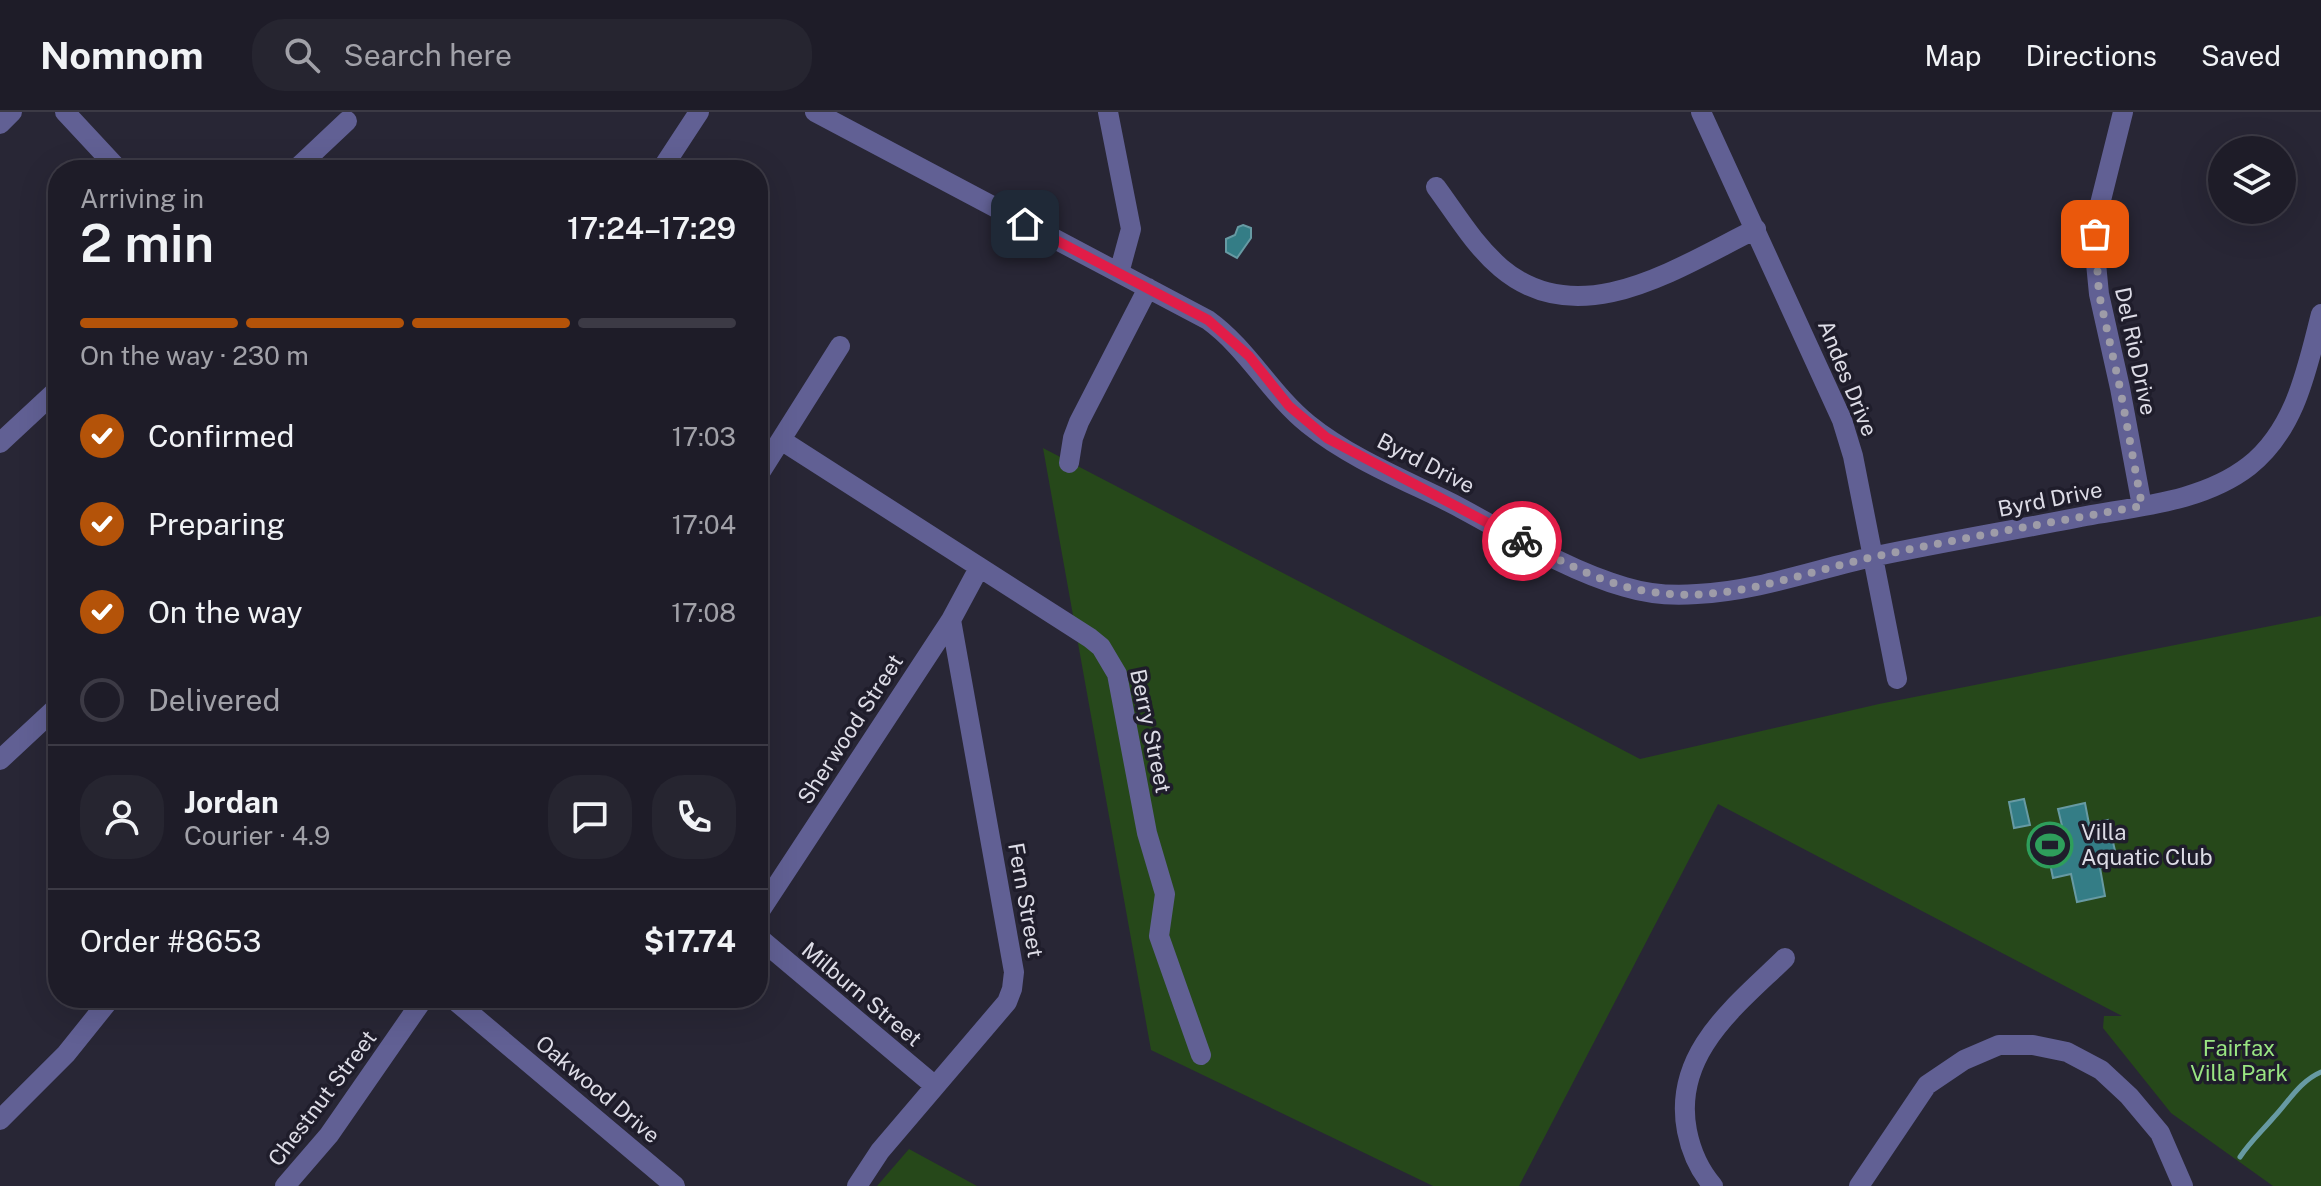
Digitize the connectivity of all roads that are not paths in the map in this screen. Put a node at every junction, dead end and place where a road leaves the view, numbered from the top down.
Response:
1 (12, 112) edge
2 (65, 112) edge
3 (699, 112) edge
4 (815, 112) edge
5 (1108, 112) edge
6 (1701, 112) edge
7 (2123, 112) edge
8 (347, 121) dead end
9 (0, 124) edge
10 (110, 160) edge
11 (306, 160) edge
12 (668, 160) edge
13 (1436, 187) dead end
14 (1756, 229) junction
15 (1119, 273) junction
16 (1148, 288) junction
17 (2321, 314) edge
18 (840, 346) dead end
19 (48, 398) edge
20 (781, 440) junction
21 (0, 443) edge
22 (768, 460) edge
23 (1069, 463) dead end
24 (2142, 506) junction
25 (1874, 557) junction
26 (979, 568) junction
27 (951, 620) junction
28 (1897, 679) dead end
29 (48, 715) edge
30 (0, 760) edge
31 (768, 899) edge
32 (768, 945) edge
33 (1785, 958) dead end
34 (103, 1008) edge
35 (417, 1008) edge
36 (464, 1008) edge
37 (1201, 1055) dead end
38 (935, 1086) junction
39 (0, 1120) edge
40 (285, 1186) edge
41 (675, 1186) edge
42 (857, 1186) edge
43 (1713, 1186) edge
44 (1859, 1186) edge
45 (2183, 1186) edge

1 - 9 street
2 - 10 street
3 - 12 street
4 - 15 street, Byrd Drive
5 - 15 street
6 - 14 street, Andes Drive
7 - 24 street, Del Rio Drive
8 - 11 street
13 - 14 street
14 - 25 street, Andes Drive
15 - 16 street, Byrd Drive
16 - 23 street
16 - 25 street, Byrd Drive
17 - 24 street, Byrd Drive
18 - 20 street
19 - 21 street
20 - 22 street
20 - 26 street, Berry Street
24 - 25 street, Byrd Drive
25 - 28 street, Andes Drive
26 - 27 street, Sherwood Street
26 - 37 street, Berry Street
27 - 31 street, Sherwood Street
27 - 38 street, Fern Street
29 - 30 street
32 - 38 street, Milburn Street
33 - 43 street
34 - 39 street
35 - 40 street, Chestnut Street
36 - 41 street, Oakwood Drive
38 - 42 street, Fern Street
44 - 45 street

